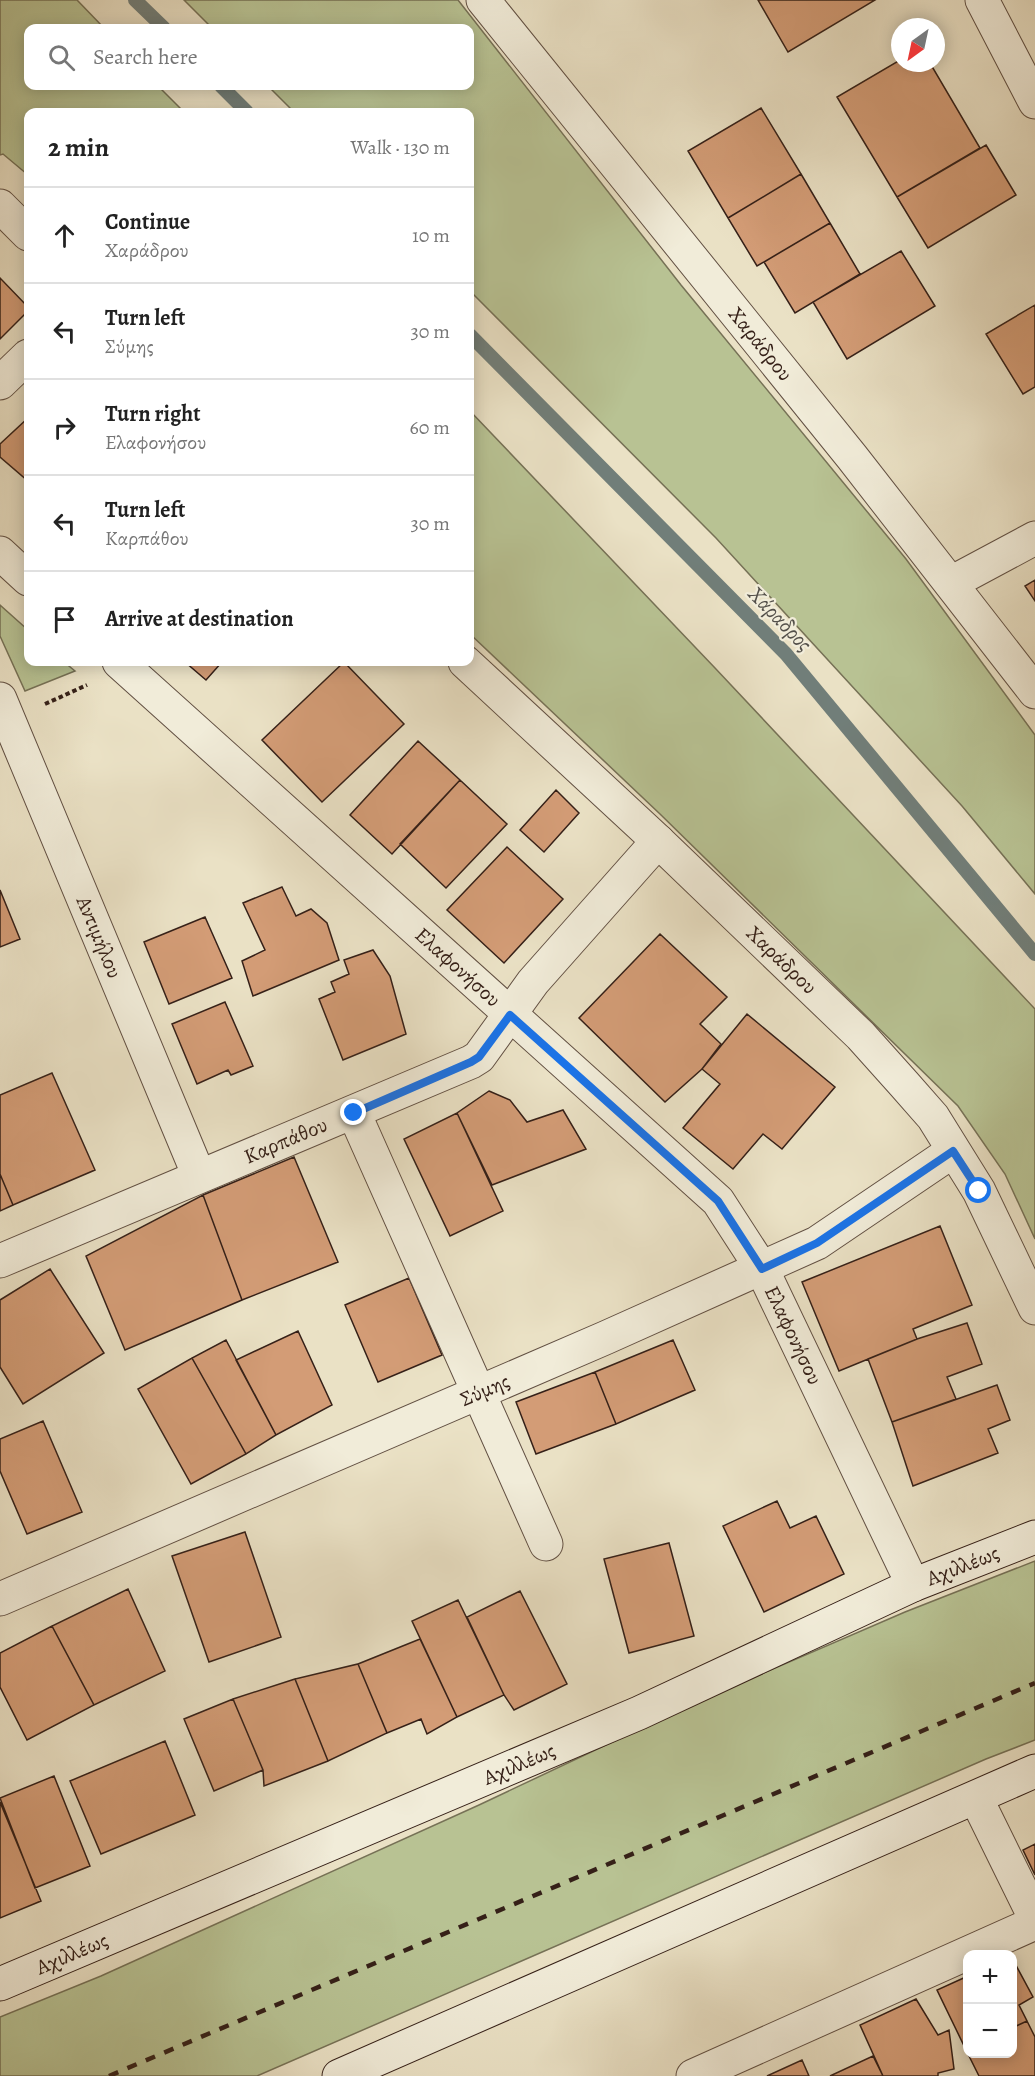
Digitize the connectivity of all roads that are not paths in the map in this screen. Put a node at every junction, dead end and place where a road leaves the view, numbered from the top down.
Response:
1 (483, 0) edge
2 (982, 0) edge
3 (1035, 102) edge
4 (0, 206) edge
5 (24, 230) edge
6 (24, 360) edge
7 (0, 383) edge
8 (1035, 538) edge
9 (0, 553) edge
10 (24, 575) edge
11 (951, 583) junction
12 (123, 666) edge
13 (469, 666) edge
14 (1035, 692) edge
15 (4, 709) edge
16 (658, 841) junction
17 (510, 1015) junction
18 (354, 1113) junction
19 (953, 1151) junction
20 (199, 1176) junction
21 (0, 1261) edge
22 (762, 1269) junction
23 (1035, 1308) edge
24 (479, 1392) junction
25 (1035, 1537) edge
26 (546, 1544) dead end
27 (913, 1585) junction
28 (0, 1599) edge
29 (1035, 1771) edge
30 (976, 1798) junction
31 (1035, 1918) edge
32 (1035, 1923) edge
33 (0, 1984) edge
34 (339, 2076) edge
35 (693, 2076) edge

1 - 11 street, Χαράδρου
2 - 3 street
4 - 5 street
6 - 7 street
8 - 11 street
9 - 10 street
11 - 14 street, Χαράδρου
12 - 17 street, Ελαφονήσου
13 - 16 street, Χαράδρου
15 - 20 street, Αντιμήλου
16 - 17 street, Καρπάθου
16 - 19 street, Χαράδρου
17 - 18 street, Καρπάθου
17 - 22 street, Ελαφονήσου
18 - 20 street, Καρπάθου
18 - 24 street
19 - 22 street, Σύμης
19 - 23 street, Χαράδρου
20 - 21 street, Καρπάθου
22 - 24 street, Σύμης
22 - 27 street, Ελαφονήσου
24 - 26 street
24 - 28 street, Σύμης
25 - 27 street, Αχιλλέως
27 - 33 street, Αχιλλέως
29 - 30 street
30 - 31 street
30 - 34 street
32 - 35 street

